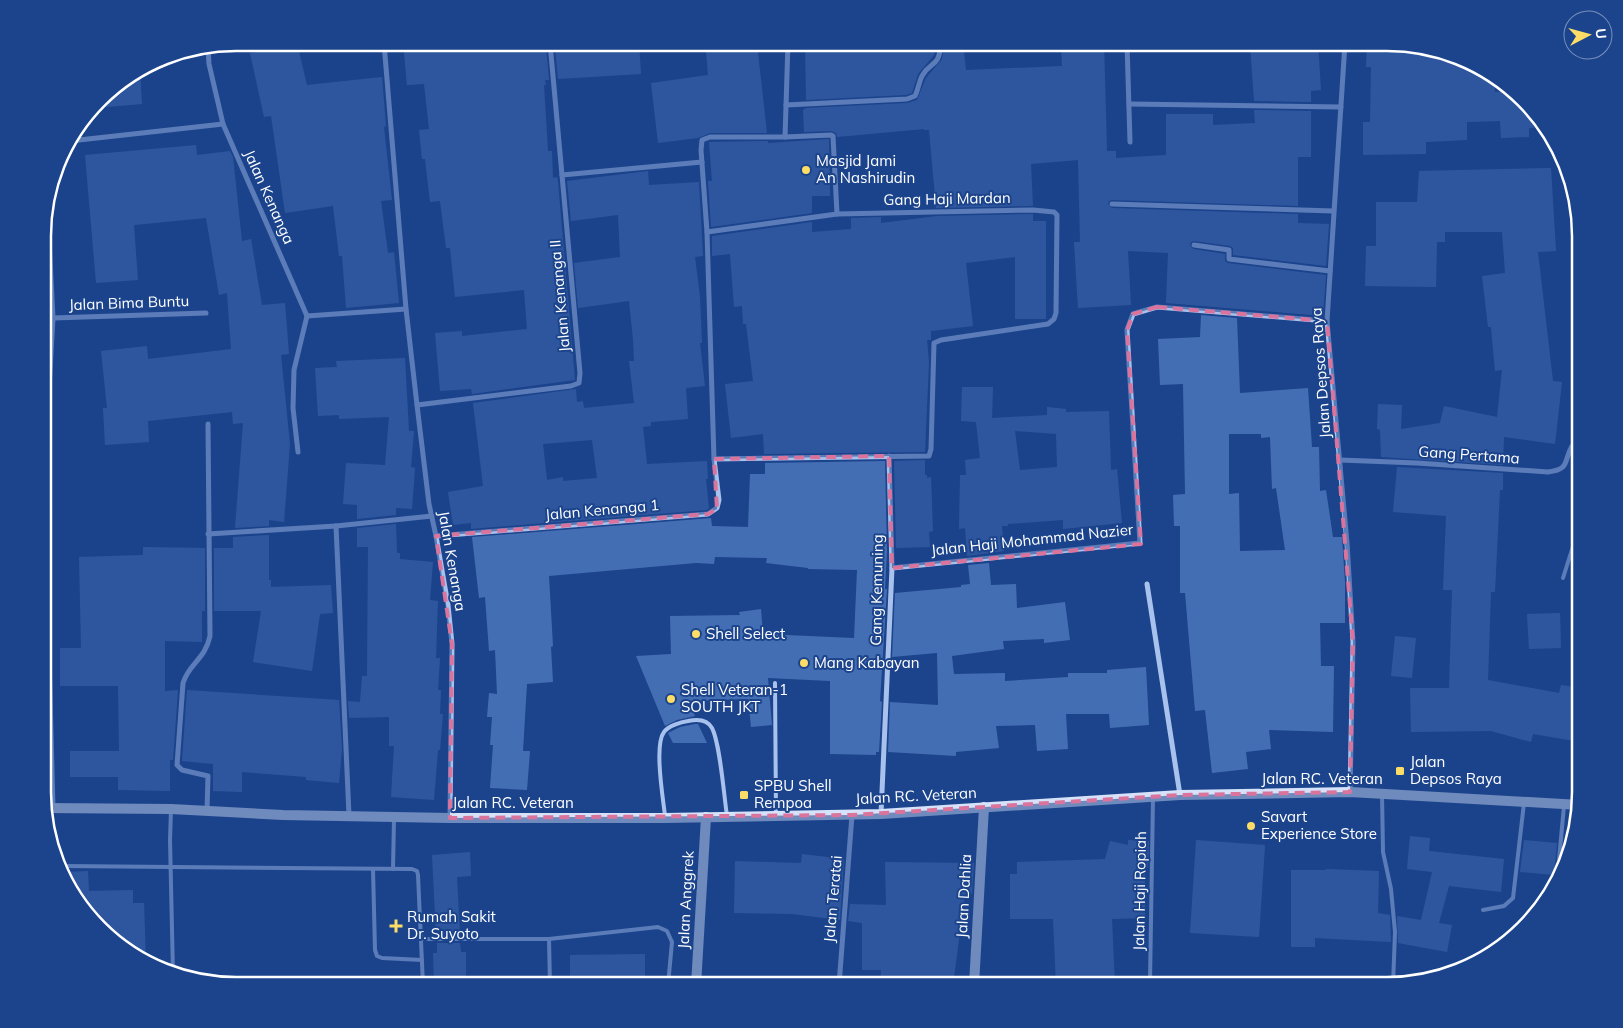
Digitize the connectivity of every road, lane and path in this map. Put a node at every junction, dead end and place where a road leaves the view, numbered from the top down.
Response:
1 (385, 51) edge
2 (551, 51) edge
3 (788, 51) edge
4 (940, 51) edge
5 (1127, 51) edge
6 (1344, 51) edge
7 (208, 54) edge
8 (1129, 104) junction
9 (786, 105) junction
10 (1341, 107) junction
11 (223, 124) junction
12 (785, 137) junction
13 (79, 139) edge
14 (1130, 142) dead end
15 (702, 162) junction
16 (562, 175) junction
17 (1112, 204) dead end
18 (1333, 210) junction
19 (837, 214) junction
20 (707, 232) junction
21 (1194, 245) dead end
22 (1330, 271) junction
23 (51, 279) edge
24 (406, 309) junction
25 (206, 313) dead end
26 (307, 316) junction
27 (53, 318) junction
28 (1328, 321) junction
29 (51, 353) edge
30 (417, 405) junction
31 (208, 424) dead end
32 (1572, 446) edge
33 (298, 452) dead end
34 (889, 456) junction
35 (714, 459) junction
36 (1340, 460) junction
37 (432, 516) junction
38 (336, 526) junction
39 (208, 534) junction
40 (436, 536) junction
41 (1572, 549) edge
42 (892, 568) junction
43 (1563, 578) dead end
44 (1147, 584) dead end
45 (775, 683) dead end
46 (1350, 792) junction
47 (1382, 794) junction
48 (1180, 795) junction
49 (1153, 798) junction
50 (1524, 801) junction
51 (1565, 803) junction
52 (1571, 804) edge
53 (984, 807) junction
54 (52, 808) edge
55 (171, 810) junction
56 (207, 811) junction
57 (881, 814) junction
58 (349, 815) junction
59 (852, 815) junction
60 (394, 816) junction
61 (727, 816) junction
62 (776, 816) junction
63 (706, 817) junction
64 (450, 818) junction
65 (665, 818) junction
66 (1559, 858) edge
67 (67, 866) edge
68 (170, 868) junction
69 (373, 869) junction
70 (393, 869) junction
71 (1483, 910) dead end
72 (421, 939) junction
73 (549, 939) junction
74 (422, 960) junction
75 (172, 965) edge
76 (1393, 976) edge
77 (423, 977) edge
78 (550, 977) edge
79 (669, 977) edge
80 (696, 977) edge
81 (839, 977) edge
82 (974, 977) edge
83 (1150, 977) edge

1 - 24 street, Jalan Kenanga
2 - 16 street, Jalan Kenanga II
3 - 9 street
4 - 9 street
5 - 8 street
6 - 10 street, Jalan Depsos Raya
7 - 11 street, Jalan Kenanga
8 - 10 street
8 - 14 street
9 - 12 street
10 - 18 street, Jalan Depsos Raya
11 - 13 street
11 - 26 street, Jalan Kenanga
12 - 15 street, Jalan Kenanga 1
12 - 19 street
15 - 16 street
15 - 20 street, Jalan Kenanga 1
16 - 30 street, Jalan Kenanga II
17 - 18 street
18 - 22 street, Jalan Depsos Raya
19 - 20 street, Gang Haji Mardan
19 - 34 street, Gang Haji Mardan
20 - 35 street, Jalan Kenanga 1
21 - 22 street
22 - 28 street, Jalan Depsos Raya
23 - 27 street
24 - 26 street
24 - 30 street, Jalan Kenanga
25 - 27 street, Jalan Bima Buntu
26 - 33 street
27 - 29 street
28 - 36 street, Jalan Depsos Raya
28 - 42 street, Jalan Haji Mohammad Nazier
30 - 37 street, Jalan Kenanga
31 - 39 street
32 - 36 street, Gang Pertama
34 - 35 street
34 - 42 street, Gang Kemuning
35 - 40 street, Jalan Kenanga 1
36 - 46 street, Jalan Depsos Raya
37 - 38 street
37 - 40 street, Jalan Kenanga
38 - 39 street
38 - 58 street
39 - 56 street
40 - 64 street, Jalan Kenanga
41 - 43 lane
42 - 57 street, Gang Kemuning
44 - 48 street
45 - 62 lane
46 - 47 main road, Jalan RC. Veteran
46 - 48 main road, Jalan RC. Veteran
47 - 50 main road, Jalan RC. Veteran
47 - 76 lane
48 - 49 main road, Jalan RC. Veteran
49 - 53 main road, Jalan RC. Veteran
49 - 83 lane, Jalan Haji Ropiah
50 - 51 main road, Jalan RC. Veteran
50 - 71 lane
51 - 52 main road, Jalan RC. Veteran
51 - 66 lane
53 - 57 main road, Jalan RC. Veteran
53 - 82 main road, Jalan Dahlia
54 - 55 main road, Jalan RC. Veteran
55 - 56 main road, Jalan RC. Veteran
55 - 68 lane
56 - 58 main road, Jalan RC. Veteran
57 - 59 main road, Jalan RC. Veteran
58 - 60 main road, Jalan RC. Veteran
59 - 62 main road, Jalan RC. Veteran
59 - 81 street, Jalan Teratai
60 - 64 main road, Jalan RC. Veteran
60 - 70 lane
61 - 62 main road, Jalan RC. Veteran
61 - 63 main road, Jalan RC. Veteran
61 - 65 lane
63 - 65 main road, Jalan RC. Veteran
63 - 80 main road, Jalan Anggrek
64 - 65 main road, Jalan RC. Veteran
67 - 68 lane
68 - 69 lane
68 - 75 lane
69 - 70 lane
69 - 74 lane
70 - 72 lane
72 - 73 lane
72 - 74 lane
73 - 78 lane
73 - 79 lane
74 - 77 lane

